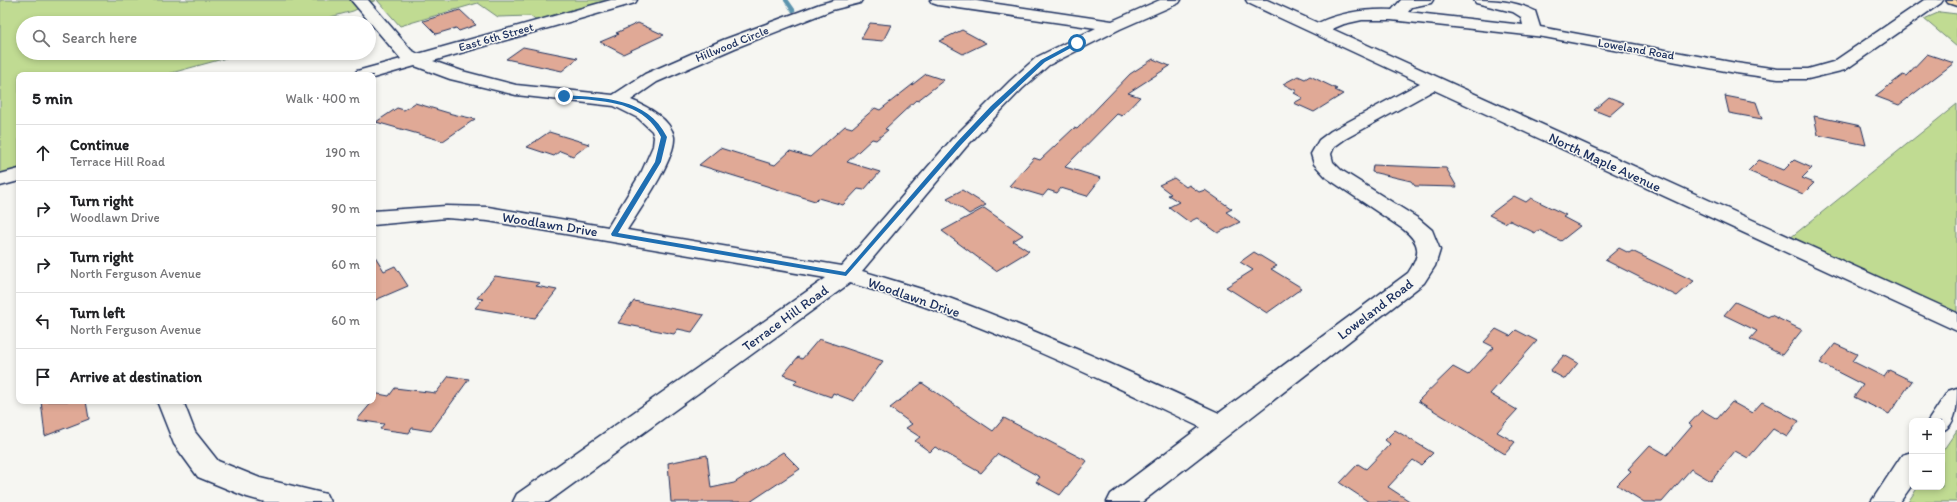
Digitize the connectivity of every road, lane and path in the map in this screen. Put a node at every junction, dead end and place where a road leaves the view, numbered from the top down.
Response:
1 (358, 0) edge
2 (629, 0) edge
3 (854, 0) edge
4 (938, 0) edge
5 (1173, 0) edge
6 (1254, 0) edge
7 (1424, 0) edge
8 (1482, 0) edge
9 (1935, 0) edge
10 (821, 3) edge
11 (1397, 15) junction
12 (372, 16) edge
13 (376, 21) edge
14 (1114, 26) junction
15 (1318, 29) junction
16 (1533, 31) junction
17 (416, 60) junction
18 (374, 72) edge
19 (1433, 83) junction
20 (617, 101) junction
21 (16, 176) edge
22 (0, 180) edge
23 (376, 218) edge
24 (614, 234) junction
25 (846, 274) junction
26 (1957, 323) edge
27 (1957, 398) edge
28 (171, 404) edge
29 (1943, 418) edge
30 (1222, 426) junction
31 (1909, 467) edge
32 (316, 502) edge
33 (527, 502) edge
34 (1121, 502) edge
35 (1885, 502) edge

1 - 12 street
2 - 17 street, East 6th Street
3 - 10 street, Hillwood Circle
4 - 14 street
5 - 14 street, Terrace Hill Road
6 - 15 street, North Maple Avenue
7 - 11 street
8 - 16 street
9 - 16 street, Loweland Road
10 - 20 street, Hillwood Circle
11 - 15 street, Loweland Road
11 - 16 street, Loweland Road
13 - 17 street
14 - 25 street, Terrace Hill Road
15 - 19 street, North Maple Avenue
17 - 18 street, East 6th Street
17 - 20 street
19 - 26 street, North Maple Avenue
19 - 30 street, Loweland Road
20 - 24 street
21 - 22 street
23 - 24 street, Woodlawn Drive
24 - 25 street, Woodlawn Drive
25 - 30 street, Woodlawn Drive
25 - 33 street, Terrace Hill Road
27 - 29 street
28 - 32 street
30 - 34 street, Loweland Road
31 - 35 street

